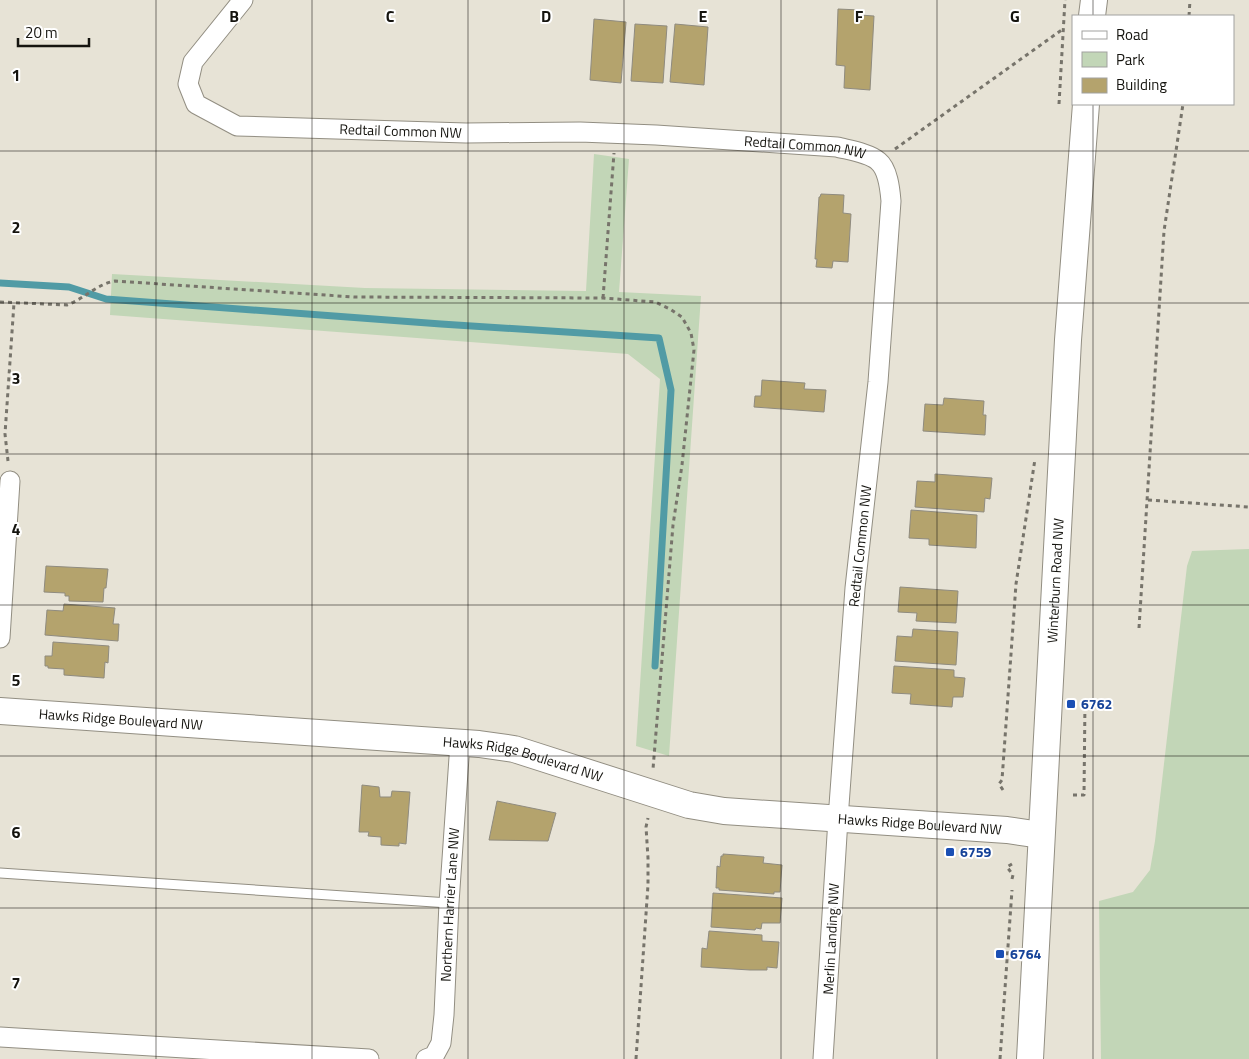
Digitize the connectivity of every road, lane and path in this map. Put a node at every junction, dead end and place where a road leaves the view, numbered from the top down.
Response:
1 (243, 0) edge
2 (1064, 0) edge
3 (1094, 0) edge
4 (1190, 0) edge
5 (1092, 15) edge
6 (1189, 15) edge
7 (1063, 28) junction
8 (1086, 105) edge
9 (1183, 105) edge
10 (1058, 107) dead end
11 (616, 133) junction
12 (878, 161) junction
13 (603, 298) junction
14 (0, 302) edge
15 (14, 303) junction
16 (1036, 450) dead end
17 (10, 481) joint
18 (1148, 500) junction
19 (1249, 508) edge
20 (1139, 628) dead end
21 (0, 638) edge
22 (1085, 700) dead end
23 (0, 711) edge
24 (460, 743) junction
25 (653, 769) dead end
26 (1003, 790) dead end
27 (1074, 795) dead end
28 (649, 814) dead end
29 (838, 819) junction
30 (1042, 835) junction
31 (1012, 864) dead end
32 (0, 873) edge
33 (449, 904) junction
34 (0, 1038) edge
35 (369, 1059) edge
36 (426, 1059) edge
37 (636, 1059) edge
38 (823, 1059) edge
39 (1000, 1059) edge
40 (1030, 1059) edge

1 - 11 street, Redtail Common NW
2 - 7 path
3 - 5 street
4 - 6 path
7 - 10 path
7 - 12 path
8 - 30 street, Winterburn Road NW
9 - 18 path
11 - 12 street, Redtail Common NW
11 - 13 path
12 - 29 street, Redtail Common NW
13 - 15 path
13 - 25 path
14 - 15 path
15 - 17 path
16 - 26 path
17 - 21 street
18 - 19 path
18 - 20 path
22 - 27 path
23 - 24 street, Hawks Ridge Boulevard NW
24 - 29 street, Hawks Ridge Boulevard NW
24 - 33 street, Northern Harrier Lane NW
28 - 37 path
29 - 30 street, Hawks Ridge Boulevard NW
29 - 38 street, Merlin Landing NW
30 - 40 street, Winterburn Road NW
31 - 39 path
32 - 33 lane
33 - 36 street, Northern Harrier Lane NW
34 - 35 street

